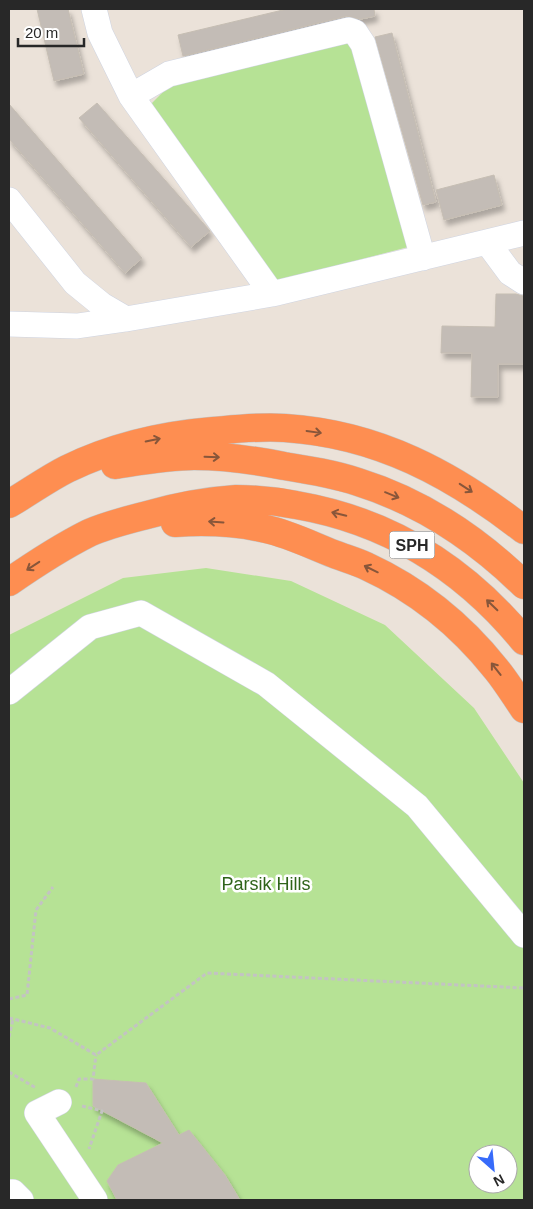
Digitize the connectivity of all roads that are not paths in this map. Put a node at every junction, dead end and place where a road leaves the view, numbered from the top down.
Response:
1 (94, 9) edge
2 (131, 96) junction
3 (9, 200) edge
4 (524, 233) edge
5 (487, 242) junction
6 (423, 258) junction
7 (524, 282) edge
8 (272, 294) junction
9 (126, 319) junction
10 (9, 324) edge
11 (18, 498) edge
12 (524, 530) edge
13 (57, 550) junction
14 (9, 582) edge
15 (524, 585) edge
16 (524, 641) edge
17 (9, 692) edge
18 (524, 709) edge
19 (524, 935) edge
20 (70, 1101) road end
21 (9, 1192) edge
22 (21, 1200) edge
23 (95, 1200) edge

1 - 2 street
2 - 6 street
2 - 8 street
3 - 9 street
4 - 5 street
5 - 6 street
5 - 7 street
6 - 8 street
8 - 9 street
9 - 10 street
11 -> 12 highway
11 -> 15 highway, SPH
13 -> 14 highway, SPH
16 -> 13 highway, SPH
18 -> 13 highway
17 - 19 street
20 - 23 street
21 - 22 street

